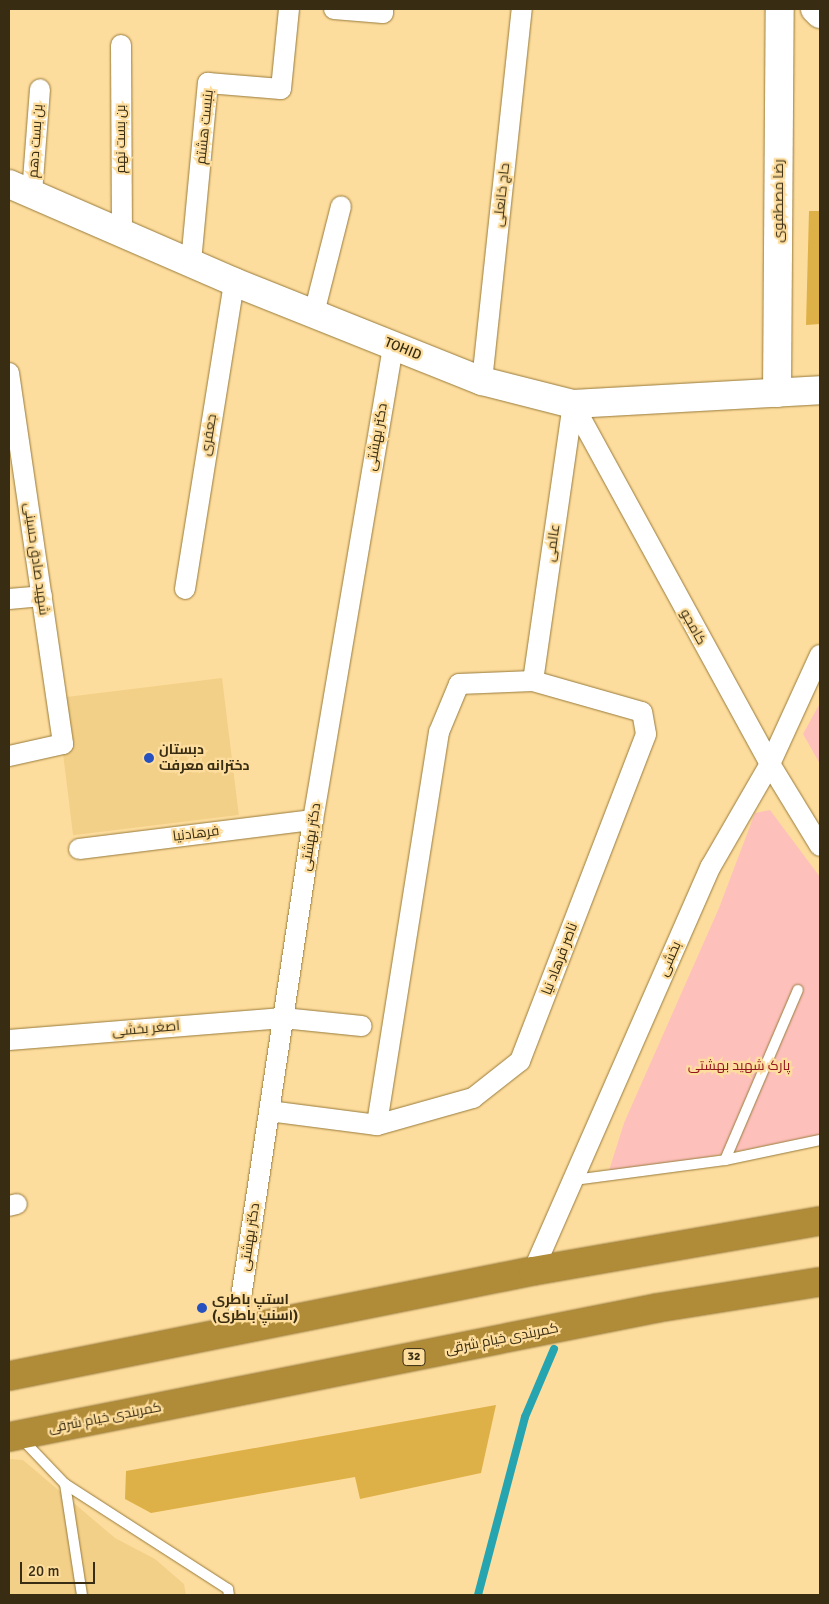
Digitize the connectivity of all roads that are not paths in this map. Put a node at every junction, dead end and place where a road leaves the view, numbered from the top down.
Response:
1 (289, 9) edge
2 (334, 9) edge
3 (383, 9) edge
4 (522, 9) edge
5 (780, 9) edge
6 (815, 9) edge
7 (820, 14) edge
8 (121, 45) dead end
9 (40, 89) dead end
10 (21, 189) edge
11 (341, 206) dead end
12 (122, 232) junction
13 (191, 262) junction
14 (234, 282) junction
15 (314, 313) junction
16 (393, 344) junction
17 (9, 373) edge
18 (482, 381) junction
19 (820, 390) edge
20 (777, 393) junction
21 (572, 404) junction
22 (185, 589) dead end
23 (42, 596) junction
24 (9, 599) edge
25 (820, 654) edge
26 (533, 681) junction
27 (9, 756) edge
28 (770, 764) junction
29 (313, 820) junction
30 (820, 846) edge
31 (79, 849) dead end
32 (798, 990) dead end
33 (284, 1018) junction
34 (362, 1026) dead end
35 (9, 1040) edge
36 (269, 1111) junction
37 (377, 1125) junction
38 (820, 1140) edge
39 (725, 1160) junction
40 (574, 1180) junction
41 (820, 1221) edge
42 (533, 1271) junction
43 (820, 1282) edge
44 (236, 1330) junction
45 (9, 1376) edge
46 (14, 1436) edge
47 (64, 1484) junction
48 (82, 1595) edge
49 (229, 1595) edge

1 - 13 street, بنبست هشتم
2 - 3 street
4 - 18 street, حاج خانعلی
5 - 20 main road, رضا مصطفوی
6 - 7 main road
8 - 12 street, بن بست نهم
9 - 10 street, بن بست دهم
10 - 12 main road, TOHID
11 - 15 street
12 - 13 main road, TOHID
13 - 14 main road, TOHID
14 - 15 main road, TOHID
14 - 22 street, جعفری
15 - 16 main road, TOHID
16 - 18 main road, TOHID
16 - 29 street, دکتر بهشتی
17 - 23 street, شهید صادق حسینی
18 - 21 main road, TOHID
19 - 20 main road, TOHID
20 - 21 main road, TOHID
21 - 26 street, عالمی
21 - 28 street, کامجو
23 - 24 street
23 - 27 street, شهید صادق حسینی
25 - 28 street, بخشی
26 - 37 street
26 - 37 street, ناصر فرهاد نیا
28 - 30 street, کامجو
28 - 40 street, بخشی
29 - 31 street, فرهادنیا
29 - 33 street, دکتر بهشتی
32 - 39 lane
33 - 34 street, اصغر بخشی
33 - 35 street, اصغر بخشی
33 - 36 street, دکتر بهشتی
36 - 37 street, ناصر فرهاد نیا
36 - 44 street, دکتر بهشتی
38 - 39 lane
39 - 40 lane
40 - 42 street, بخشی
41 - 42 highway
42 - 44 highway
43 - 46 highway, کمربندی خیام شرقی / 32
44 - 45 highway
46 - 47 lane
47 - 48 lane
47 - 49 lane

